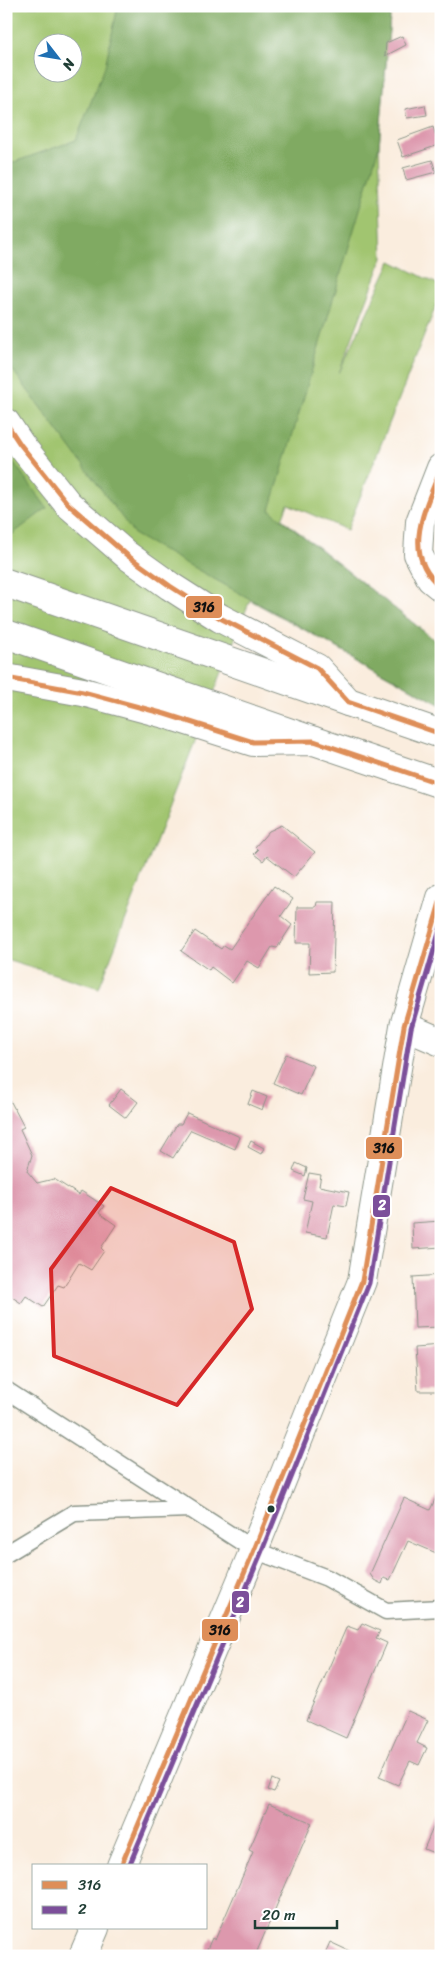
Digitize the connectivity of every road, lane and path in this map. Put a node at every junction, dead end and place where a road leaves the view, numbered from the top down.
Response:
1 (6, 423) edge
2 (441, 468) edge
3 (6, 583) edge
4 (441, 587) edge
5 (6, 634) edge
6 (6, 678) edge
7 (348, 702) junction
8 (441, 734) edge
9 (314, 741) junction
10 (441, 784) edge
11 (438, 916) edge
12 (404, 1026) junction
13 (441, 1042) edge
14 (6, 1390) edge
15 (190, 1509) junction
16 (254, 1550) junction
17 (6, 1554) edge
18 (441, 1608) edge
19 (122, 1864) edge
20 (94, 1930) edge
21 (83, 1956) edge

1 - 7 main road
2 - 4 main road
3 - 7 main road
5 - 9 main road
6 - 9 main road
7 - 8 main road
9 - 10 main road
11 - 12 main road
12 - 13 main road
12 - 16 main road
14 - 15 lane
15 - 16 lane
15 - 17 lane
16 - 18 lane
16 - 19 main road
20 - 21 main road

